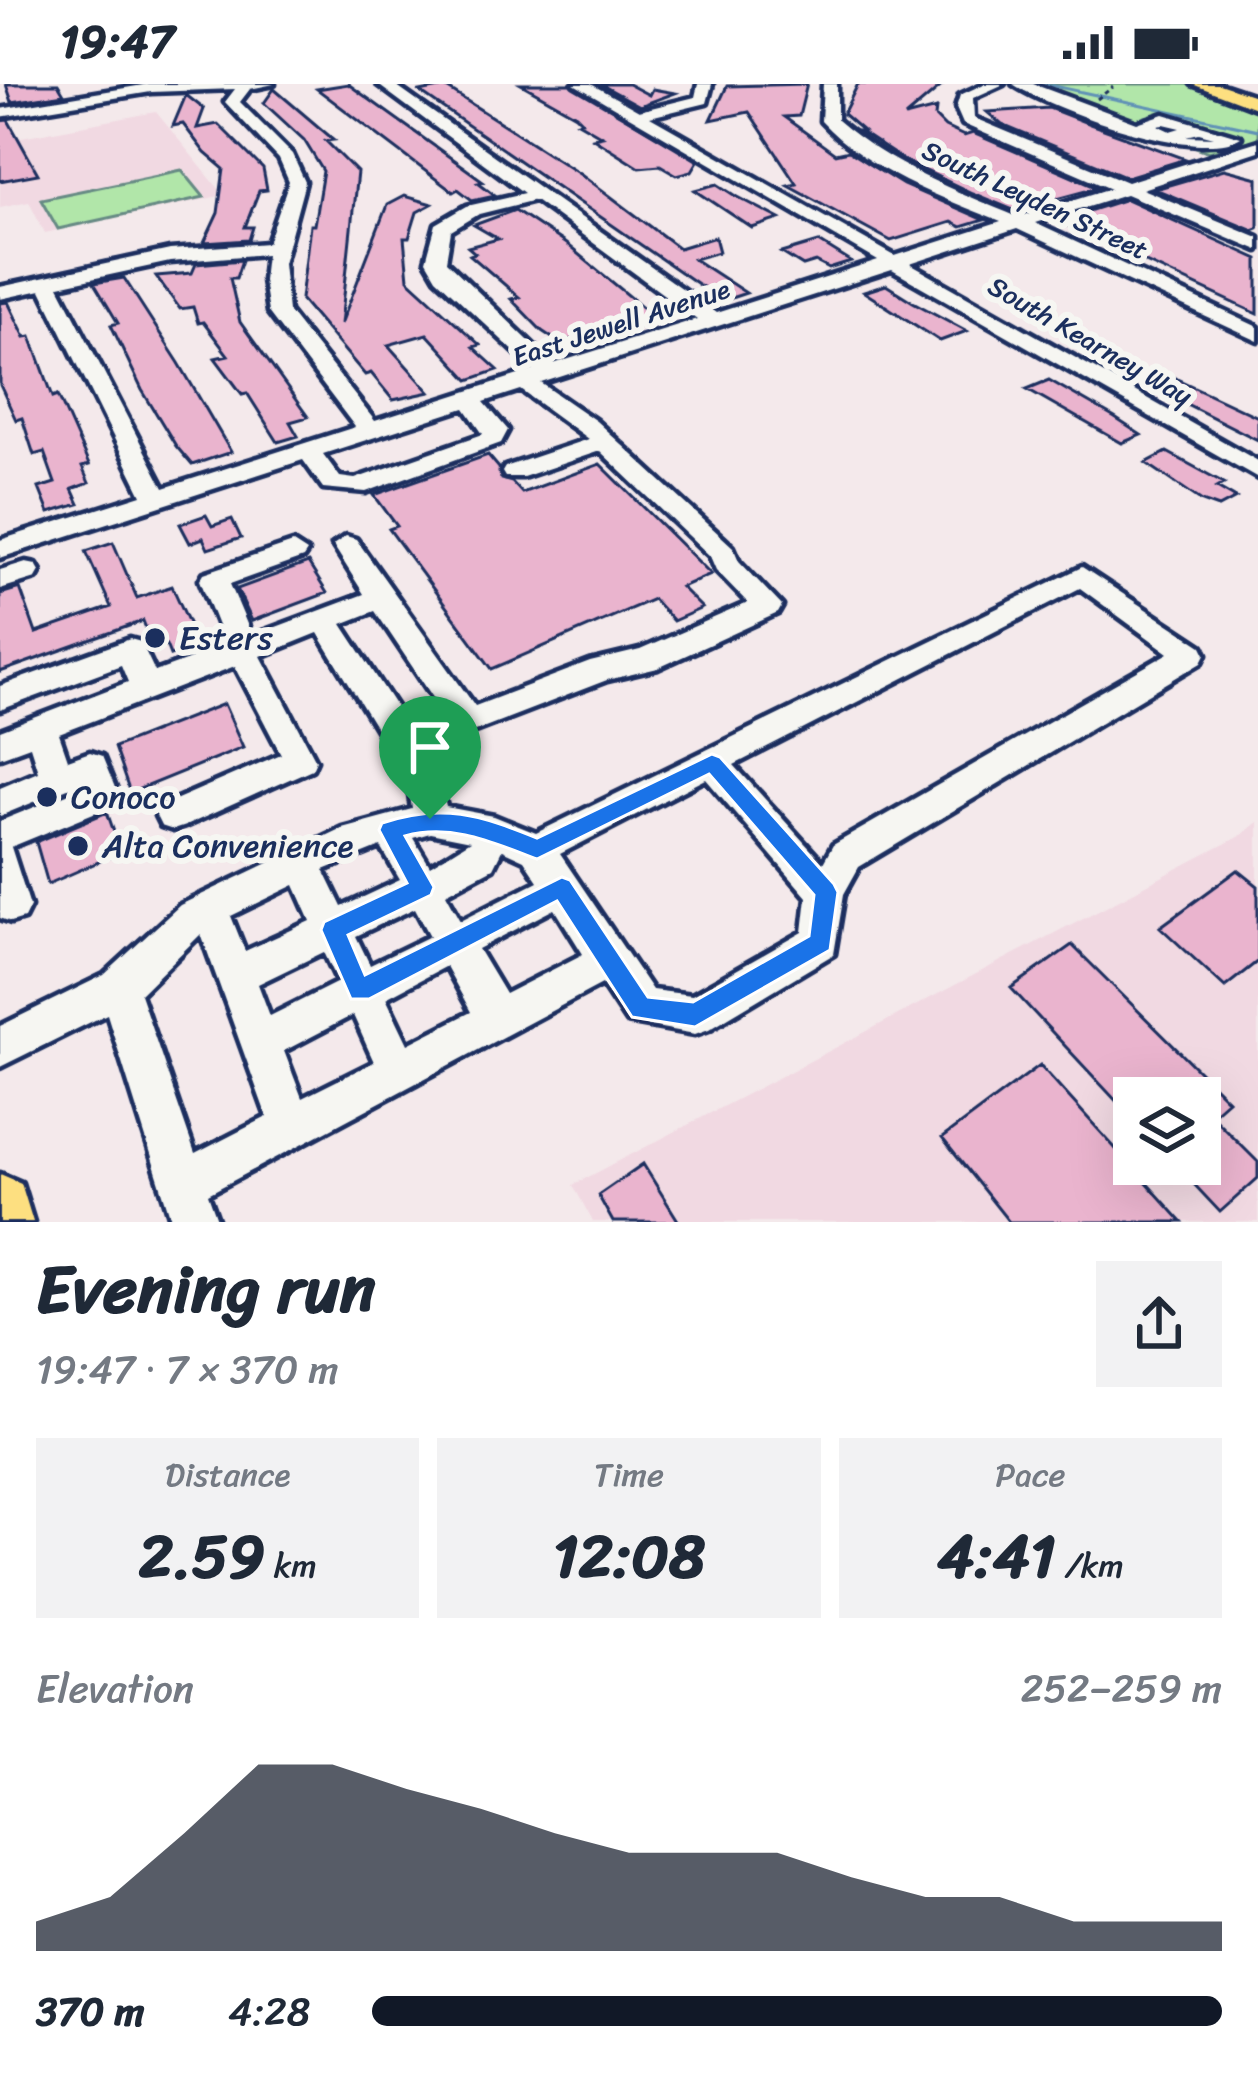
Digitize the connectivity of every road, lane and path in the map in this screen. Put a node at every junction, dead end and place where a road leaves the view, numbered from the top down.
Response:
1 (267, 84) edge
2 (384, 84) edge
3 (581, 84) edge
4 (704, 84) edge
5 (830, 84) edge
6 (997, 84) edge
7 (1020, 84) edge
8 (1201, 84) edge
9 (1226, 84) edge
10 (245, 86) edge
11 (1113, 87) edge
12 (1104, 94) dead end
13 (1258, 99) edge
14 (0, 113) edge
15 (638, 116) junction
16 (1199, 128) junction
17 (1167, 136) junction
18 (1258, 146) edge
19 (1224, 157) junction
20 (1258, 165) edge
21 (1127, 188) junction
22 (536, 195) junction
23 (1017, 224) junction
24 (1258, 244) edge
25 (276, 248) junction
26 (892, 263) junction
27 (47, 282) junction
28 (0, 293) edge
29 (714, 321) junction
30 (1258, 335) edge
31 (550, 374) junction
32 (524, 382) junction
33 (470, 399) junction
34 (370, 431) junction
35 (604, 441) junction
36 (308, 451) junction
37 (1258, 471) edge
38 (514, 472) dead end
39 (157, 499) junction
40 (346, 545) dead end
41 (0, 549) edge
42 (293, 552) dead end
43 (381, 598) junction
44 (330, 618) junction
45 (243, 651) junction
46 (146, 688) junction
47 (0, 698) edge
48 (41, 729) junction
49 (0, 745) edge
50 (712, 763) junction
51 (57, 778) junction
52 (0, 802) edge
53 (173, 816) dead end
54 (430, 819) junction
55 (390, 830) junction
56 (494, 831) junction
57 (0, 835) edge
58 (537, 849) junction
59 (0, 860) edge
60 (304, 864) junction
61 (422, 887) junction
62 (562, 887) junction
63 (826, 892) junction
64 (11, 906) dead end
65 (210, 909) junction
66 (333, 930) junction
67 (453, 943) junction
68 (608, 961) junction
69 (235, 975) junction
70 (118, 988) junction
71 (360, 991) junction
72 (496, 1019) junction
73 (260, 1042) junction
74 (0, 1047) edge
75 (398, 1070) junction
76 (292, 1127) junction
77 (189, 1203) edge
78 (0, 1204) edge
79 (3, 1222) edge

1 - 10 street
2 - 22 street
3 - 15 street, South Kearney Way
4 - 15 street
5 - 23 street, South Leyden Street
6 - 21 street
7 - 17 street
8 - 13 main road
9 - 13 main road
10 - 14 street
10 - 25 street
11 - 12 path
15 - 26 street, South Kearney Way
16 - 17 street
16 - 17 street
16 - 17 street
17 - 19 street
18 - 19 street, East Jewell Avenue
19 - 20 street
19 - 21 street, East Jewell Avenue
21 - 23 street, East Jewell Avenue
21 - 24 street
22 - 29 street
22 - 31 street
23 - 26 street, East Jewell Avenue
23 - 30 street, South Leyden Street
25 - 27 street
25 - 34 street
26 - 29 street, East Jewell Avenue
26 - 37 street, South Kearney Way
27 - 28 street
27 - 39 street
29 - 31 street, East Jewell Avenue
31 - 32 street, East Jewell Avenue
32 - 33 street, East Jewell Avenue
32 - 35 street
33 - 34 street, East Jewell Avenue
33 - 36 street
34 - 36 street, East Jewell Avenue
35 - 38 street
35 - 43 street
36 - 39 street, East Jewell Avenue
39 - 41 street, East Jewell Avenue
40 - 43 street
42 - 45 street
43 - 44 street
44 - 45 street
44 - 54 street
45 - 46 street
45 - 53 street
46 - 47 street
46 - 48 street
48 - 49 street
48 - 51 street
50 - 58 street
50 - 63 street
50 - 63 street
51 - 52 street
51 - 57 street
54 - 55 street
54 - 56 street
55 - 60 street
55 - 61 street
56 - 58 street
56 - 61 street
58 - 62 street
59 - 64 street
60 - 65 street
60 - 66 street
61 - 66 street
61 - 67 street
62 - 67 street
62 - 68 street
63 - 68 street
65 - 69 street
65 - 70 street
66 - 69 street
66 - 71 street
67 - 71 street
67 - 72 street
68 - 72 street
69 - 73 street
70 - 74 street
70 - 77 street
71 - 73 street
71 - 75 street
72 - 75 street
73 - 76 street
75 - 76 street
76 - 77 street
78 - 79 main road

